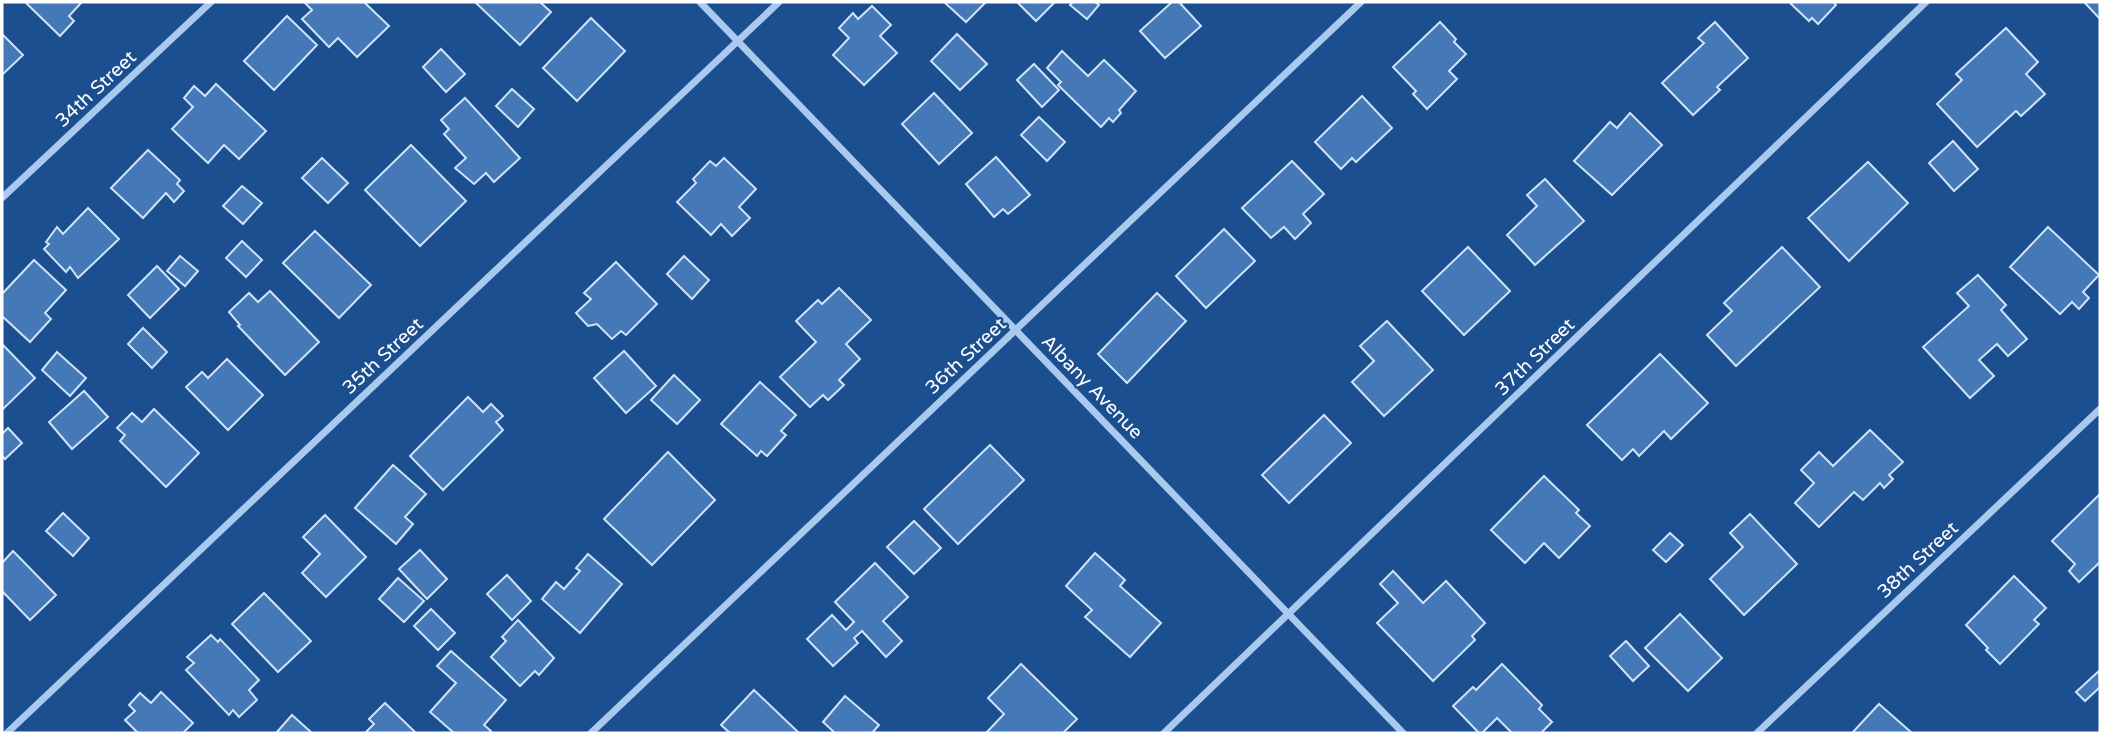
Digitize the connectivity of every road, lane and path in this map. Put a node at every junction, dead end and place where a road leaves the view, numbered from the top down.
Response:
1 (212, 2) edge
2 (700, 2) edge
3 (779, 2) edge
4 (1361, 2) edge
5 (1926, 2) edge
6 (738, 41) junction
7 (2, 198) edge
8 (1016, 330) junction
9 (2100, 409) edge
10 (1289, 615) junction
11 (7, 733) edge
12 (591, 733) edge
13 (1164, 733) edge
14 (1403, 733) edge
15 (1757, 733) edge

1 - 7 street, 34th Street
2 - 6 street, Albany Avenue
3 - 6 street, 35th Street
4 - 8 street, 36th Street
5 - 10 street, 37th Street
6 - 8 street, Albany Avenue
6 - 11 street, 35th Street
8 - 10 street, Albany Avenue
8 - 12 street, 36th Street
9 - 15 street, 38th Street
10 - 13 street, 37th Street
10 - 14 street, Albany Avenue

